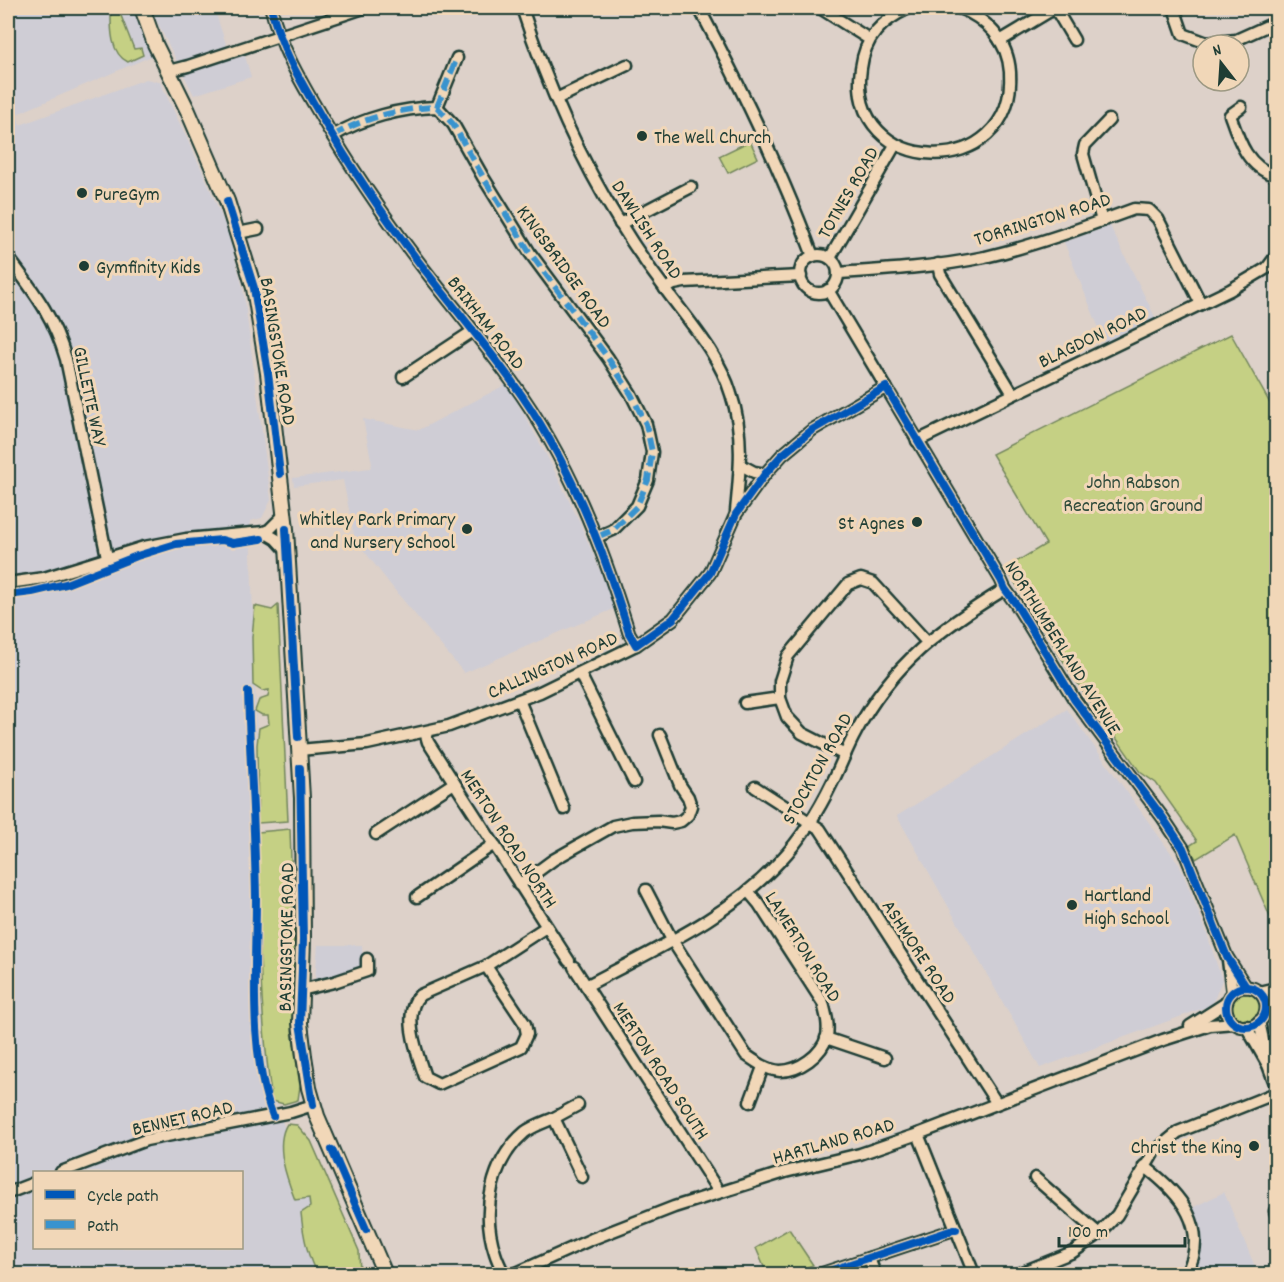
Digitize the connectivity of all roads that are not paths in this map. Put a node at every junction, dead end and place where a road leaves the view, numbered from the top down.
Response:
1 (142, 8) edge
2 (271, 8) edge
3 (364, 8) edge
4 (522, 8) edge
5 (699, 8) edge
6 (820, 8) edge
7 (909, 8) edge
8 (959, 8) edge
9 (1055, 8) edge
10 (1174, 8) edge
11 (1276, 22) edge
12 (278, 36) junction
13 (869, 39) junction
14 (1074, 40) dead end
15 (1000, 41) junction
16 (457, 58) dead end
17 (627, 65) dead end
18 (169, 70) junction
19 (556, 99) junction
20 (437, 107) junction
21 (1241, 107) dead end
22 (1109, 120) dead end
23 (333, 136) junction
24 (895, 145) junction
25 (1276, 176) edge
26 (691, 187) dead end
27 (1102, 221) junction
28 (620, 224) junction
29 (258, 229) dead end
30 (238, 233) junction
31 (813, 256) junction
32 (1276, 256) edge
33 (8, 257) edge
34 (830, 258) junction
35 (938, 264) junction
36 (838, 273) junction
37 (801, 276) junction
38 (665, 289) junction
39 (828, 290) junction
40 (1201, 304) junction
41 (473, 331) junction
42 (403, 377) dead end
43 (886, 387) junction
44 (1013, 394) junction
45 (917, 441) junction
46 (741, 465) junction
47 (765, 474) junction
48 (285, 514) junction
49 (736, 514) junction
50 (264, 532) junction
51 (597, 537) junction
52 (288, 552) junction
53 (107, 557) junction
54 (8, 583) edge
55 (1005, 589) junction
56 (927, 642) junction
57 (636, 645) junction
58 (580, 674) junction
59 (780, 698) junction
60 (519, 700) junction
61 (745, 703) dead end
62 (425, 732) junction
63 (660, 735) dead end
64 (677, 746) dead end
65 (666, 749) junction
66 (299, 750) junction
67 (845, 755) junction
68 (634, 782) dead end
69 (454, 783) junction
70 (755, 787) dead end
71 (564, 809) dead end
72 (810, 824) junction
73 (376, 834) dead end
74 (494, 844) junction
75 (519, 885) junction
76 (646, 891) dead end
77 (748, 891) junction
78 (417, 897) dead end
79 (546, 927) junction
80 (672, 940) junction
81 (1227, 957) junction
82 (367, 959) dead end
83 (572, 964) joint
84 (486, 966) junction
85 (586, 986) junction
86 (1246, 987) junction
87 (1276, 988) edge
88 (301, 990) junction
89 (1259, 992) junction
90 (1232, 993) junction
91 (1276, 1001) edge
92 (1226, 1003) junction
93 (1265, 1006) junction
94 (1260, 1021) junction
95 (1240, 1024) junction
96 (826, 1038) junction
97 (1163, 1040) junction
98 (885, 1058) dead end
99 (1268, 1065) junction
100 (763, 1067) junction
101 (1276, 1086) edge
102 (1276, 1093) edge
103 (750, 1102) dead end
104 (996, 1102) junction
105 (313, 1105) junction
106 (578, 1106) dead end
107 (555, 1118) junction
108 (918, 1134) junction
109 (1144, 1166) junction
110 (66, 1171) edge
111 (582, 1177) dead end
112 (1035, 1178) dead end
113 (33, 1183) edge
114 (720, 1192) junction
115 (8, 1193) edge
116 (956, 1229) junction
117 (1099, 1234) junction
118 (869, 1258) junction
119 (380, 1273) edge
120 (504, 1275) edge
121 (514, 1275) edge
122 (820, 1275) edge
123 (876, 1275) edge
124 (974, 1275) edge
125 (1018, 1275) edge
126 (1186, 1275) edge

1 - 18 main road, BASINGSTOKE ROAD
2 - 12 street, BRIXHAM ROAD
3 - 12 street
4 - 19 street, DAWLISH ROAD
5 - 31 street
6 - 13 street
7 - 13 street
8 - 15 street
9 - 14 street
9 - 15 street
10 - 11 street
12 - 18 street
12 - 23 street, BRIXHAM ROAD
13 - 24 street
15 - 24 street
16 - 20 street
17 - 19 street
18 - 30 main road, BASINGSTOKE ROAD
19 - 28 street, DAWLISH ROAD
20 - 23 street
20 - 51 street, KINGSBRIDGE ROAD
21 - 25 street
22 - 27 street
23 - 41 street, BRIXHAM ROAD
24 - 34 street, TOTNES ROAD
26 - 28 street
27 - 35 street, TORRINGTON ROAD
27 - 40 street, TORRINGTON ROAD
28 - 38 street, DAWLISH ROAD
29 - 30 street
30 - 48 main road, BASINGSTOKE ROAD
31 - 34 street
31 - 37 street
32 - 40 street, BLAGDON ROAD
33 - 53 street, GILLETTE WAY
34 - 36 street
35 - 36 street, TORRINGTON ROAD
35 - 44 street
36 - 39 street
37 - 38 street
37 - 39 street
38 - 46 street, DAWLISH ROAD
39 - 43 street, NORTHUMBERLAND AVENUE
40 - 44 street, BLAGDON ROAD
41 - 42 street
41 - 51 street, BRIXHAM ROAD
43 - 45 street, NORTHUMBERLAND AVENUE
43 - 47 street, CALLINGTON ROAD
44 - 45 street, BLAGDON ROAD
45 - 55 street, NORTHUMBERLAND AVENUE
46 - 47 street
46 - 49 street, DAWLISH ROAD
47 - 49 street, CALLINGTON ROAD
48 - 50 street
48 - 52 main road, BASINGSTOKE ROAD
49 - 57 street, CALLINGTON ROAD
50 - 52 street
50 - 53 street
51 - 57 street, BRIXHAM ROAD
52 - 66 main road, BASINGSTOKE ROAD
53 - 54 street
55 - 56 street, STOCKTON ROAD
55 - 81 street, NORTHUMBERLAND AVENUE
56 - 59 street
56 - 67 street, STOCKTON ROAD
57 - 58 street, CALLINGTON ROAD
58 - 60 street, CALLINGTON ROAD
58 - 68 street
59 - 61 street
59 - 67 street
60 - 62 street, CALLINGTON ROAD
60 - 71 street
62 - 66 street, CALLINGTON ROAD
62 - 69 street, MERTON ROAD NORTH
63 - 65 street
64 - 65 street
65 - 75 street
66 - 88 main road, BASINGSTOKE ROAD
67 - 72 street, STOCKTON ROAD
69 - 73 street
69 - 74 street, MERTON ROAD NORTH
70 - 72 street, ASHMORE ROAD
72 - 77 street, STOCKTON ROAD
72 - 104 street, ASHMORE ROAD
74 - 75 street, MERTON ROAD NORTH
74 - 78 street
75 - 79 street, MERTON ROAD NORTH
76 - 80 street
77 - 80 street, STOCKTON ROAD
77 - 96 street, LAMERTON ROAD
79 - 83 street, MERTON ROAD NORTH
79 - 84 street
80 - 85 street, STOCKTON ROAD
80 - 100 street
81 - 86 street, NORTHUMBERLAND AVENUE
81 - 90 street, NORTHUMBERLAND AVENUE
82 - 88 street
83 - 85 street, MERTON ROAD SOUTH
84 - 84 street
85 - 114 street, MERTON ROAD SOUTH
86 - 89 street
86 - 90 street
87 - 89 street
88 - 105 main road, BASINGSTOKE ROAD
89 - 93 street
90 - 92 street
91 - 93 street
92 - 95 street
92 - 97 street, HARTLAND ROAD
93 - 94 street
94 - 95 street
94 - 99 street
95 - 97 street, HARTLAND ROAD
95 - 99 street
96 - 98 street
96 - 100 street
97 - 104 street, HARTLAND ROAD
99 - 101 street
100 - 103 street
102 - 109 street
104 - 108 street, HARTLAND ROAD
105 - 110 street, BENNET ROAD
105 - 119 main road, BASINGSTOKE ROAD
106 - 107 street
107 - 111 street
107 - 120 street
108 - 114 street, HARTLAND ROAD
108 - 116 street
109 - 117 street
109 - 126 street
112 - 117 street
113 - 115 street
114 - 121 street, HARTLAND ROAD
116 - 118 street
116 - 124 street
117 - 125 street
118 - 122 street
118 - 123 street

